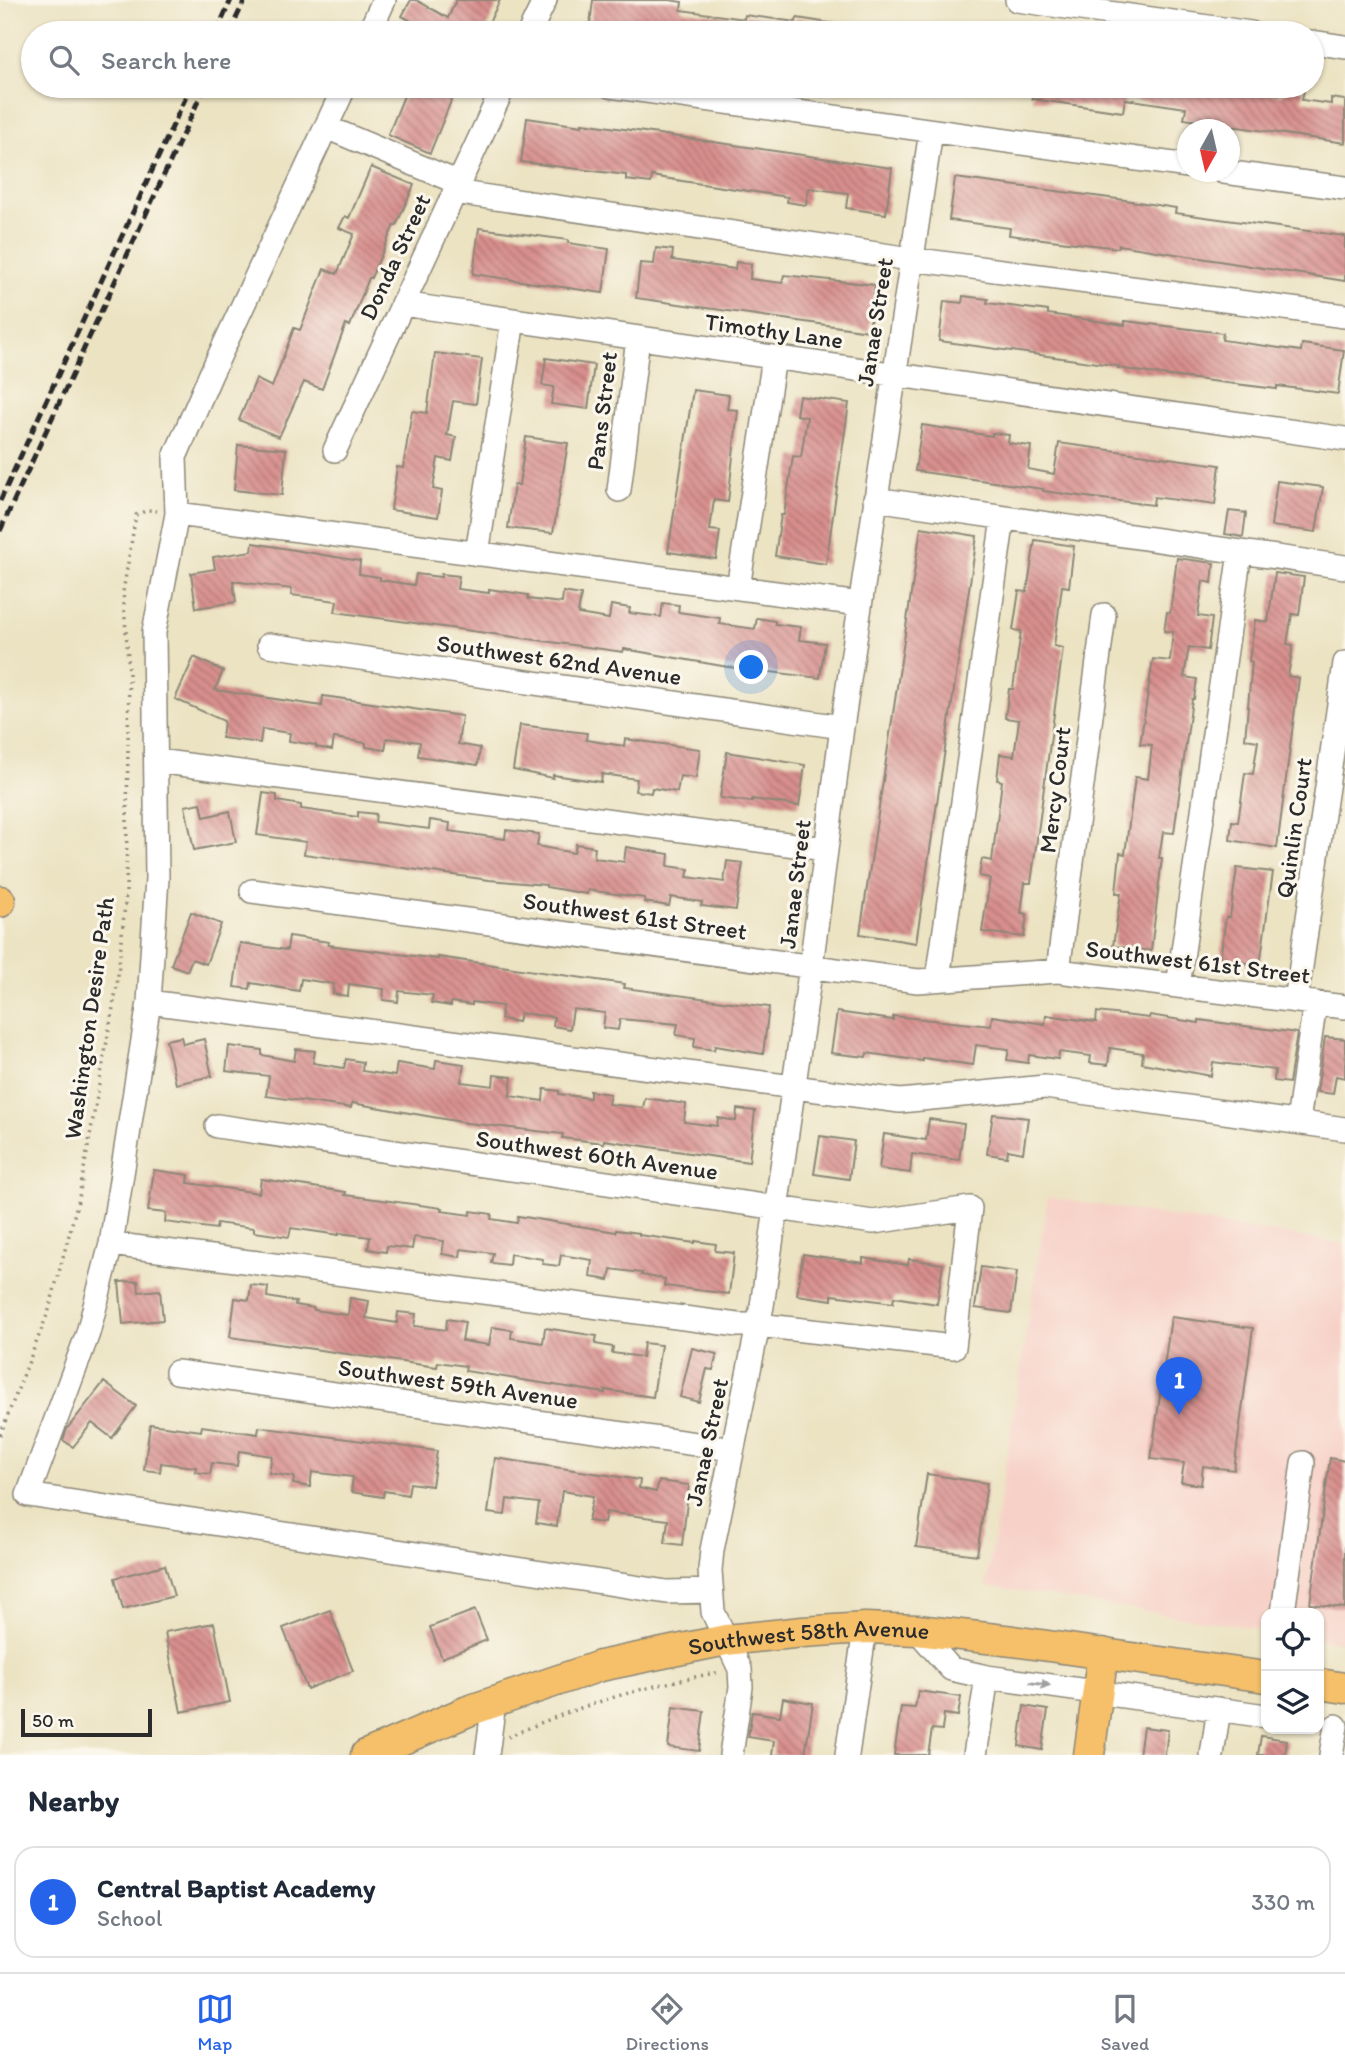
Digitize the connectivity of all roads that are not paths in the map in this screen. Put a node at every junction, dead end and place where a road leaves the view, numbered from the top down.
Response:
1 (384, 0) edge
2 (545, 0) edge
3 (1017, 0) edge
4 (1112, 7) edge
5 (374, 21) edge
6 (535, 21) edge
7 (1187, 21) edge
8 (1324, 44) edge
9 (1345, 47) edge
10 (339, 98) edge
11 (497, 98) edge
12 (696, 98) edge
13 (326, 127) junction
14 (931, 131) junction
15 (1177, 165) edge
16 (1240, 174) edge
17 (456, 187) junction
18 (1345, 188) edge
19 (911, 259) junction
20 (402, 304) junction
21 (1345, 316) edge
22 (513, 320) junction
23 (638, 338) junction
24 (774, 358) junction
25 (894, 375) junction
26 (1345, 439) edge
27 (335, 450) dead end
28 (619, 490) dead end
29 (875, 499) junction
30 (177, 514) junction
31 (1003, 518) junction
32 (1240, 552) junction
33 (477, 554) junction
34 (1345, 567) edge
35 (738, 588) junction
36 (860, 604) junction
37 (1104, 615) dead end
38 (269, 645) dead end
39 (1345, 663) edge
40 (842, 727) junction
41 (157, 761) junction
42 (826, 849) junction
43 (252, 891) dead end
44 (811, 966) junction
45 (1058, 971) junction
46 (938, 979) junction
47 (1178, 986) junction
48 (149, 1002) junction
49 (1305, 1002) junction
50 (1345, 1007) edge
51 (792, 1087) junction
52 (1298, 1122) junction
53 (217, 1126) dead end
54 (1345, 1129) edge
55 (775, 1208) junction
56 (111, 1244) junction
57 (758, 1325) junction
58 (177, 1373) dead end
59 (733, 1448) junction
60 (1303, 1463) dead end
61 (710, 1591) junction
62 (1284, 1608) edge
63 (865, 1628) junction
64 (917, 1630) junction
65 (726, 1640) junction
66 (1103, 1653) junction
67 (1261, 1676) edge
68 (988, 1677) junction
69 (1324, 1685) edge
70 (1345, 1688) edge
71 (1098, 1692) junction
72 (494, 1702) junction
73 (1219, 1709) junction
74 (1261, 1715) edge
75 (1333, 1725) edge
76 (488, 1750) edge
77 (366, 1755) edge
78 (731, 1755) edge
79 (848, 1755) edge
80 (975, 1755) edge
81 (1089, 1755) edge
82 (1212, 1755) edge
83 (1331, 1755) edge

1 - 5 street
2 - 6 street
3 - 4 street
4 - 7 street
8 - 9 street
10 - 13 street
11 - 17 street, Donda Street
12 - 14 street
13 - 17 street
13 - 30 street
14 - 15 street
14 - 19 street, Janae Street
16 - 18 street
17 - 19 street
17 - 20 street, Donda Street
19 - 21 street
19 - 25 street, Janae Street
20 - 22 street, Timothy Lane
20 - 27 street, Donda Street
22 - 23 street, Timothy Lane
22 - 33 street
23 - 24 street, Timothy Lane
23 - 28 street, Pans Street
24 - 25 street, Timothy Lane
24 - 35 street
25 - 26 street, Timothy Lane
25 - 29 street, Janae Street
29 - 31 street
29 - 36 street, Janae Street
30 - 33 street
30 - 41 street
31 - 32 street
31 - 46 street
32 - 34 street
32 - 47 street
33 - 35 street
35 - 36 street
36 - 40 street, Janae Street
37 - 45 street, Mercy Court
38 - 40 street, Southwest 62nd Avenue
39 - 49 street, Quinlin Court
40 - 42 street, Janae Street
41 - 42 street
41 - 48 street
42 - 44 street, Janae Street
43 - 44 street, Southwest 61st Street
44 - 46 street, Southwest 61st Street
44 - 51 street, Janae Street
45 - 46 street, Southwest 61st Street
45 - 47 street, Southwest 61st Street
47 - 49 street, Southwest 61st Street
48 - 51 street
48 - 56 street
49 - 50 street, Southwest 61st Street
49 - 52 street, Quinlin Court
51 - 52 street
51 - 55 street, Janae Street
52 - 54 street
53 - 55 street, Southwest 60th Avenue
55 - 57 street, Janae Street
55 - 57 street, Southwest 60th Avenue
56 - 57 street
56 - 61 street
57 - 59 street, Janae Street
58 - 59 street, Southwest 59th Avenue
59 - 61 street, Janae Street
60 - 62 street
61 - 65 street, Janae Street
63 - 64 main road, Southwest 58th Avenue
63 - 65 main road, Southwest 58th Avenue
63 - 79 street
64 - 66 main road, Southwest 58th Avenue
64 - 68 street
65 - 72 main road, Southwest 58th Avenue
65 - 78 street, Janae Street
66 - 67 main road, Southwest 58th Avenue
66 - 71 main road
68 -> 71 street
68 - 80 street
69 - 70 main road
71 - 73 street
71 - 81 main road
72 - 76 street
72 - 77 main road, Southwest 58th Avenue
73 - 74 street
73 - 82 street
75 - 83 street

